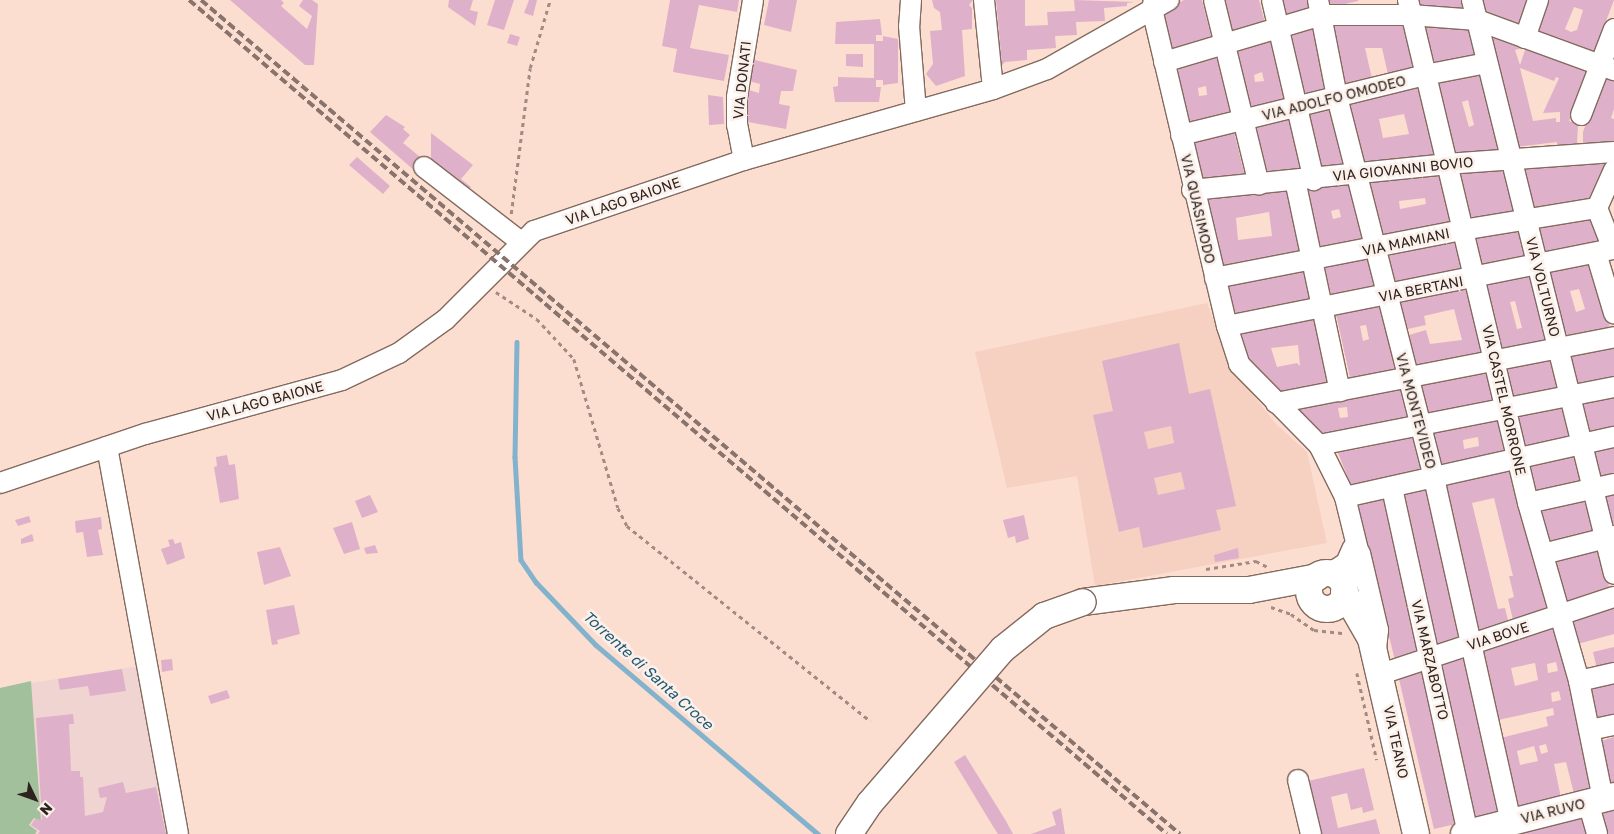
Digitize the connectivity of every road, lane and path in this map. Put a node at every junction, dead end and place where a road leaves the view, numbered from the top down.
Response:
1 (550, 0) edge
2 (753, 0) edge
3 (911, 0) edge
4 (984, 0) edge
5 (1214, 0) edge
6 (1272, 0) edge
7 (1472, 0) edge
8 (1538, 0) edge
9 (1158, 3) edge
10 (1320, 8) edge
11 (1409, 8) edge
12 (1476, 20) junction
13 (1278, 28) junction
14 (1614, 29) edge
15 (1525, 38) junction
16 (1225, 44) junction
17 (1164, 62) junction
18 (1487, 63) junction
19 (1607, 68) edge
20 (1426, 75) junction
21 (993, 89) junction
22 (1337, 97) junction
23 (1297, 107) junction
24 (916, 111) junction
25 (1581, 115) dead end
26 (1243, 120) junction
27 (1182, 135) junction
28 (1614, 152) edge
29 (1512, 158) junction
30 (744, 160) junction
31 (1446, 164) junction
32 (424, 167) dead end
33 (1614, 170) edge
34 (1356, 174) junction
35 (1304, 180) junction
36 (1259, 185) junction
37 (1192, 190) junction
38 (1597, 208) junction
39 (1526, 221) junction
40 (1462, 230) junction
41 (515, 236) junction
42 (1376, 249) junction
43 (1608, 251) edge
44 (1314, 260) junction
45 (1537, 265) junction
46 (1215, 278) junction
47 (1474, 278) junction
48 (482, 284) junction
49 (1387, 295) junction
50 (1324, 308) junction
51 (1614, 313) edge
52 (1227, 326) junction
53 (1614, 337) edge
54 (1559, 348) junction
55 (1495, 360) junction
56 (1407, 378) junction
57 (1614, 387) edge
58 (1340, 391) junction
59 (1571, 396) junction
60 (1276, 403) junction
61 (1508, 408) junction
62 (1421, 425) junction
63 (1614, 437) edge
64 (1581, 444) junction
65 (1319, 445) junction
66 (107, 447) junction
67 (1518, 459) junction
68 (1434, 478) junction
69 (0, 483) edge
70 (1614, 484) edge
71 (1392, 488) junction
72 (1593, 489) junction
73 (1344, 497) junction
74 (1528, 503) junction
75 (1610, 537) edge
76 (1356, 541) junction
77 (1542, 554) junction
78 (1202, 569) dead end
79 (1614, 574) edge
80 (1264, 591) junction
81 (1330, 591) junction
82 (1614, 597) edge
83 (1560, 616) junction
84 (1473, 644) junction
85 (1367, 654) junction
86 (1429, 659) junction
87 (1614, 673) edge
88 (1579, 681) junction
89 (870, 721) dead end
90 (1614, 725) edge
91 (1590, 730) junction
92 (1379, 767) dead end
93 (1298, 780) dead end
94 (1602, 799) edge
95 (1501, 827) edge
96 (178, 834) edge
97 (849, 834) edge
98 (1311, 834) edge
99 (1416, 834) edge
100 (1466, 834) edge
101 (1597, 834) edge

1 - 41 path
2 - 30 street, VIA DONATI
3 - 24 street
4 - 21 street
5 - 16 street
6 - 13 street
7 - 12 street, VIA VOLTURNO
8 - 15 street
9 - 17 street, VIA QUASIMODO
9 - 21 street, VIA LAGO BAIONE
10 - 11 street
10 - 13 street
10 - 22 street, VIA MONTEVIDEO
11 - 12 street
11 - 20 street, VIA CASTEL MORRONE
12 - 15 street
12 - 18 street, VIA VOLTURNO
13 - 16 street
13 - 23 street
14 - 19 street
15 - 19 street
16 - 17 street
16 - 26 street
17 - 27 street, VIA QUASIMODO
18 - 20 street, VIA ADOLFO OMODEO
18 - 29 street, VIA VOLTURNO
19 - 25 street
20 - 22 street, VIA ADOLFO OMODEO
20 - 31 street, VIA CASTEL MORRONE
21 - 24 street, VIA LAGO BAIONE
22 - 23 street, VIA ADOLFO OMODEO
22 - 34 street, VIA MONTEVIDEO
23 - 26 street, VIA ADOLFO OMODEO
23 - 35 street
24 - 30 street, VIA LAGO BAIONE
26 - 27 street, VIA ADOLFO OMODEO
26 - 36 street
27 - 37 street, VIA QUASIMODO
28 - 29 street, VIA GIOVANNI BOVIO
29 - 31 street, VIA GIOVANNI BOVIO
29 - 39 street, VIA VOLTURNO
30 - 41 street, VIA LAGO BAIONE
31 - 34 street, VIA GIOVANNI BOVIO
31 - 40 street, VIA CASTEL MORRONE
32 - 41 street
33 - 38 street
34 - 35 street, VIA GIOVANNI BOVIO
34 - 42 street, VIA MONTEVIDEO
35 - 36 street, VIA GIOVANNI BOVIO
35 - 44 street
36 - 37 street, VIA GIOVANNI BOVIO
37 - 46 street, VIA QUASIMODO
38 - 39 street, VIA MAMIANI
38 - 43 street
39 - 40 street, VIA MAMIANI
39 - 45 street, VIA VOLTURNO
40 - 42 street, VIA MAMIANI
40 - 47 street, VIA CASTEL MORRONE
41 - 48 street, VIA LAGO BAIONE
42 - 44 street, VIA MAMIANI
42 - 49 street, VIA MONTEVIDEO
43 - 45 street, VIA BERTANI
43 - 51 street
44 - 46 street, VIA MAMIANI
44 - 50 street
45 - 47 street, VIA BERTANI
45 - 54 street, VIA VOLTURNO
46 - 52 street, VIA QUASIMODO
47 - 49 street, VIA BERTANI
47 - 55 street, VIA CASTEL MORRONE
48 - 66 street, VIA LAGO BAIONE
48 - 89 path
49 - 50 street, VIA BERTANI
49 - 56 street, VIA MONTEVIDEO
50 - 52 street, VIA BERTANI
50 - 58 street
52 - 60 street, VIA QUASIMODO
53 - 54 street
54 - 55 street
54 - 59 street, VIA VOLTURNO
55 - 56 street
55 - 61 street, VIA CASTEL MORRONE
56 - 58 street
56 - 62 street, VIA MONTEVIDEO
57 - 59 street
58 - 60 street
59 - 61 street
59 - 64 street, VIA VOLTURNO
60 - 65 street, VIA TEANO
61 - 62 street
61 - 67 street, VIA CASTEL MORRONE
62 - 65 street
62 - 68 street, VIA MONTEVIDEO
63 - 64 street
64 - 67 street
64 - 72 street, VIA VOLTURNO
65 - 73 street, VIA TEANO
66 - 69 street, VIA LAGO BAIONE
66 - 96 street
67 - 68 street
67 - 74 street, VIA CASTEL MORRONE
68 - 71 street
68 - 84 street, VIA MONTEVIDEO
70 - 72 street
71 - 73 street
71 - 86 street, VIA MARZABOTTO
72 - 74 street
72 - 75 street, VIA VOLTURNO
73 - 76 street, VIA TEANO
74 - 77 street, VIA CASTEL MORRONE
75 - 77 street
75 - 79 street, VIA VOLTURNO
76 - 81 street, VIA TEANO
76 - 85 street, VIA TEANO
77 - 83 street, VIA CASTEL MORRONE
78 - 80 path
80 - 81 main road
80 - 85 path
80 - 97 main road, bridge
81 - 85 main road, VIA TEANO
82 - 83 street, VIA BOVE
83 - 84 street, VIA BOVE
83 - 88 street, VIA CASTEL MORRONE
84 - 86 street, VIA BOVE
84 - 95 street, VIA MONTEVIDEO
85 - 86 street, VIA BOVE
85 - 92 path
85 - 99 main road, VIA TEANO
86 - 100 street, VIA MARZABOTTO
87 - 88 street
88 - 91 street, VIA CASTEL MORRONE
90 - 91 street
91 - 94 street, VIA CASTEL MORRONE
93 - 98 street
94 - 95 main road, VIA RUVO
94 - 101 street, VIA CASTEL MORRONE
95 - 100 main road, VIA RUVO

